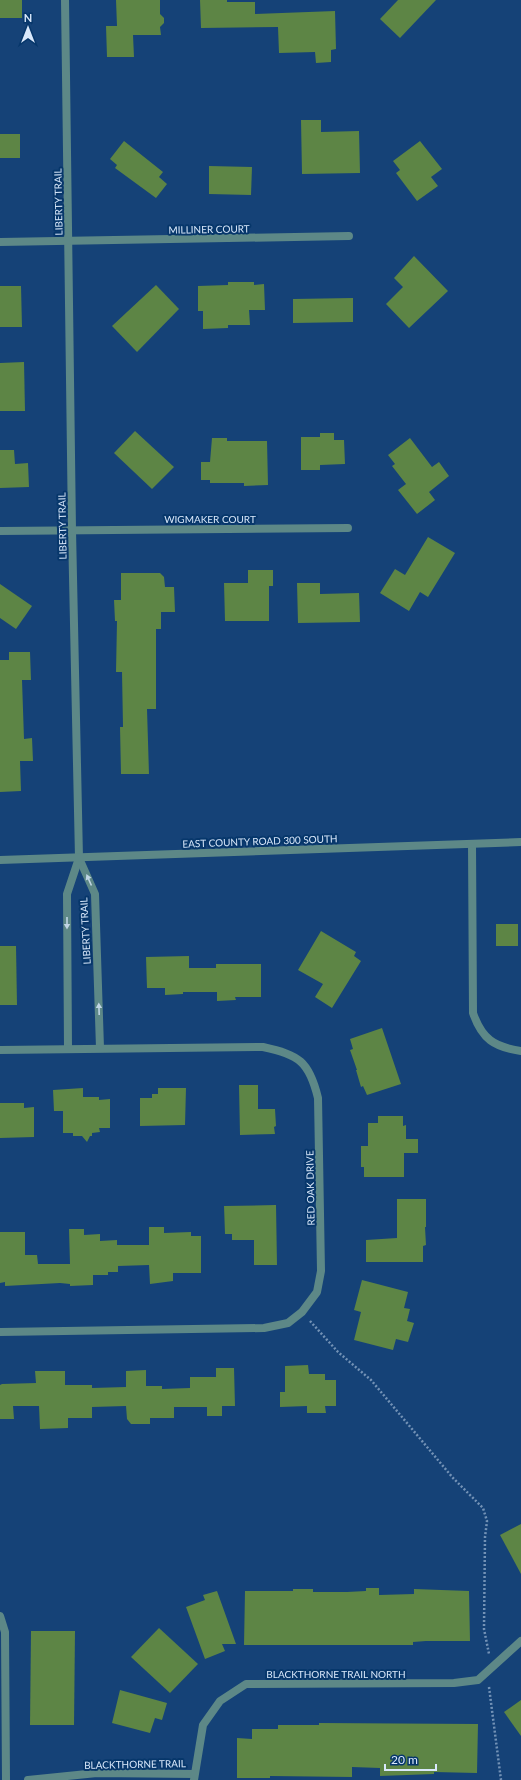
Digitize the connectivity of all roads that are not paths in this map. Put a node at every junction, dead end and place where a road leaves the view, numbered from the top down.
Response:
1 (65, 0) edge
2 (349, 236) dead end
3 (69, 241) junction
4 (0, 242) edge
5 (348, 528) dead end
6 (72, 530) junction
7 (0, 531) edge
8 (521, 842) edge
9 (472, 844) junction
10 (79, 858) junction
11 (0, 860) edge
12 (68, 1048) junction
13 (100, 1048) junction
14 (0, 1050) edge
15 (521, 1051) edge
16 (0, 1332) edge
17 (0, 1616) edge
18 (521, 1641) edge
19 (194, 1777) edge
20 (6, 1780) edge
21 (28, 1780) edge

1 - 3 street, LIBERTY TRAIL
2 - 3 street, MILLINER COURT
3 - 4 street, MILLINER COURT
3 - 6 street, LIBERTY TRAIL
5 - 6 street, WIGMAKER COURT
6 - 7 street, WIGMAKER COURT
6 - 10 street, LIBERTY TRAIL
8 - 9 street, EAST COUNTY ROAD 300 SOUTH
9 - 10 street, EAST COUNTY ROAD 300 SOUTH
9 - 15 street
10 - 11 street, EAST COUNTY ROAD 300 SOUTH
10 -> 12 street
13 -> 10 street, LIBERTY TRAIL
12 - 13 street, RED OAK DRIVE
12 - 14 street, RED OAK DRIVE
13 - 16 street, RED OAK DRIVE
17 - 20 street
18 - 19 street, BLACKTHORNE TRAIL NORTH
19 - 21 street, BLACKTHORNE TRAIL

